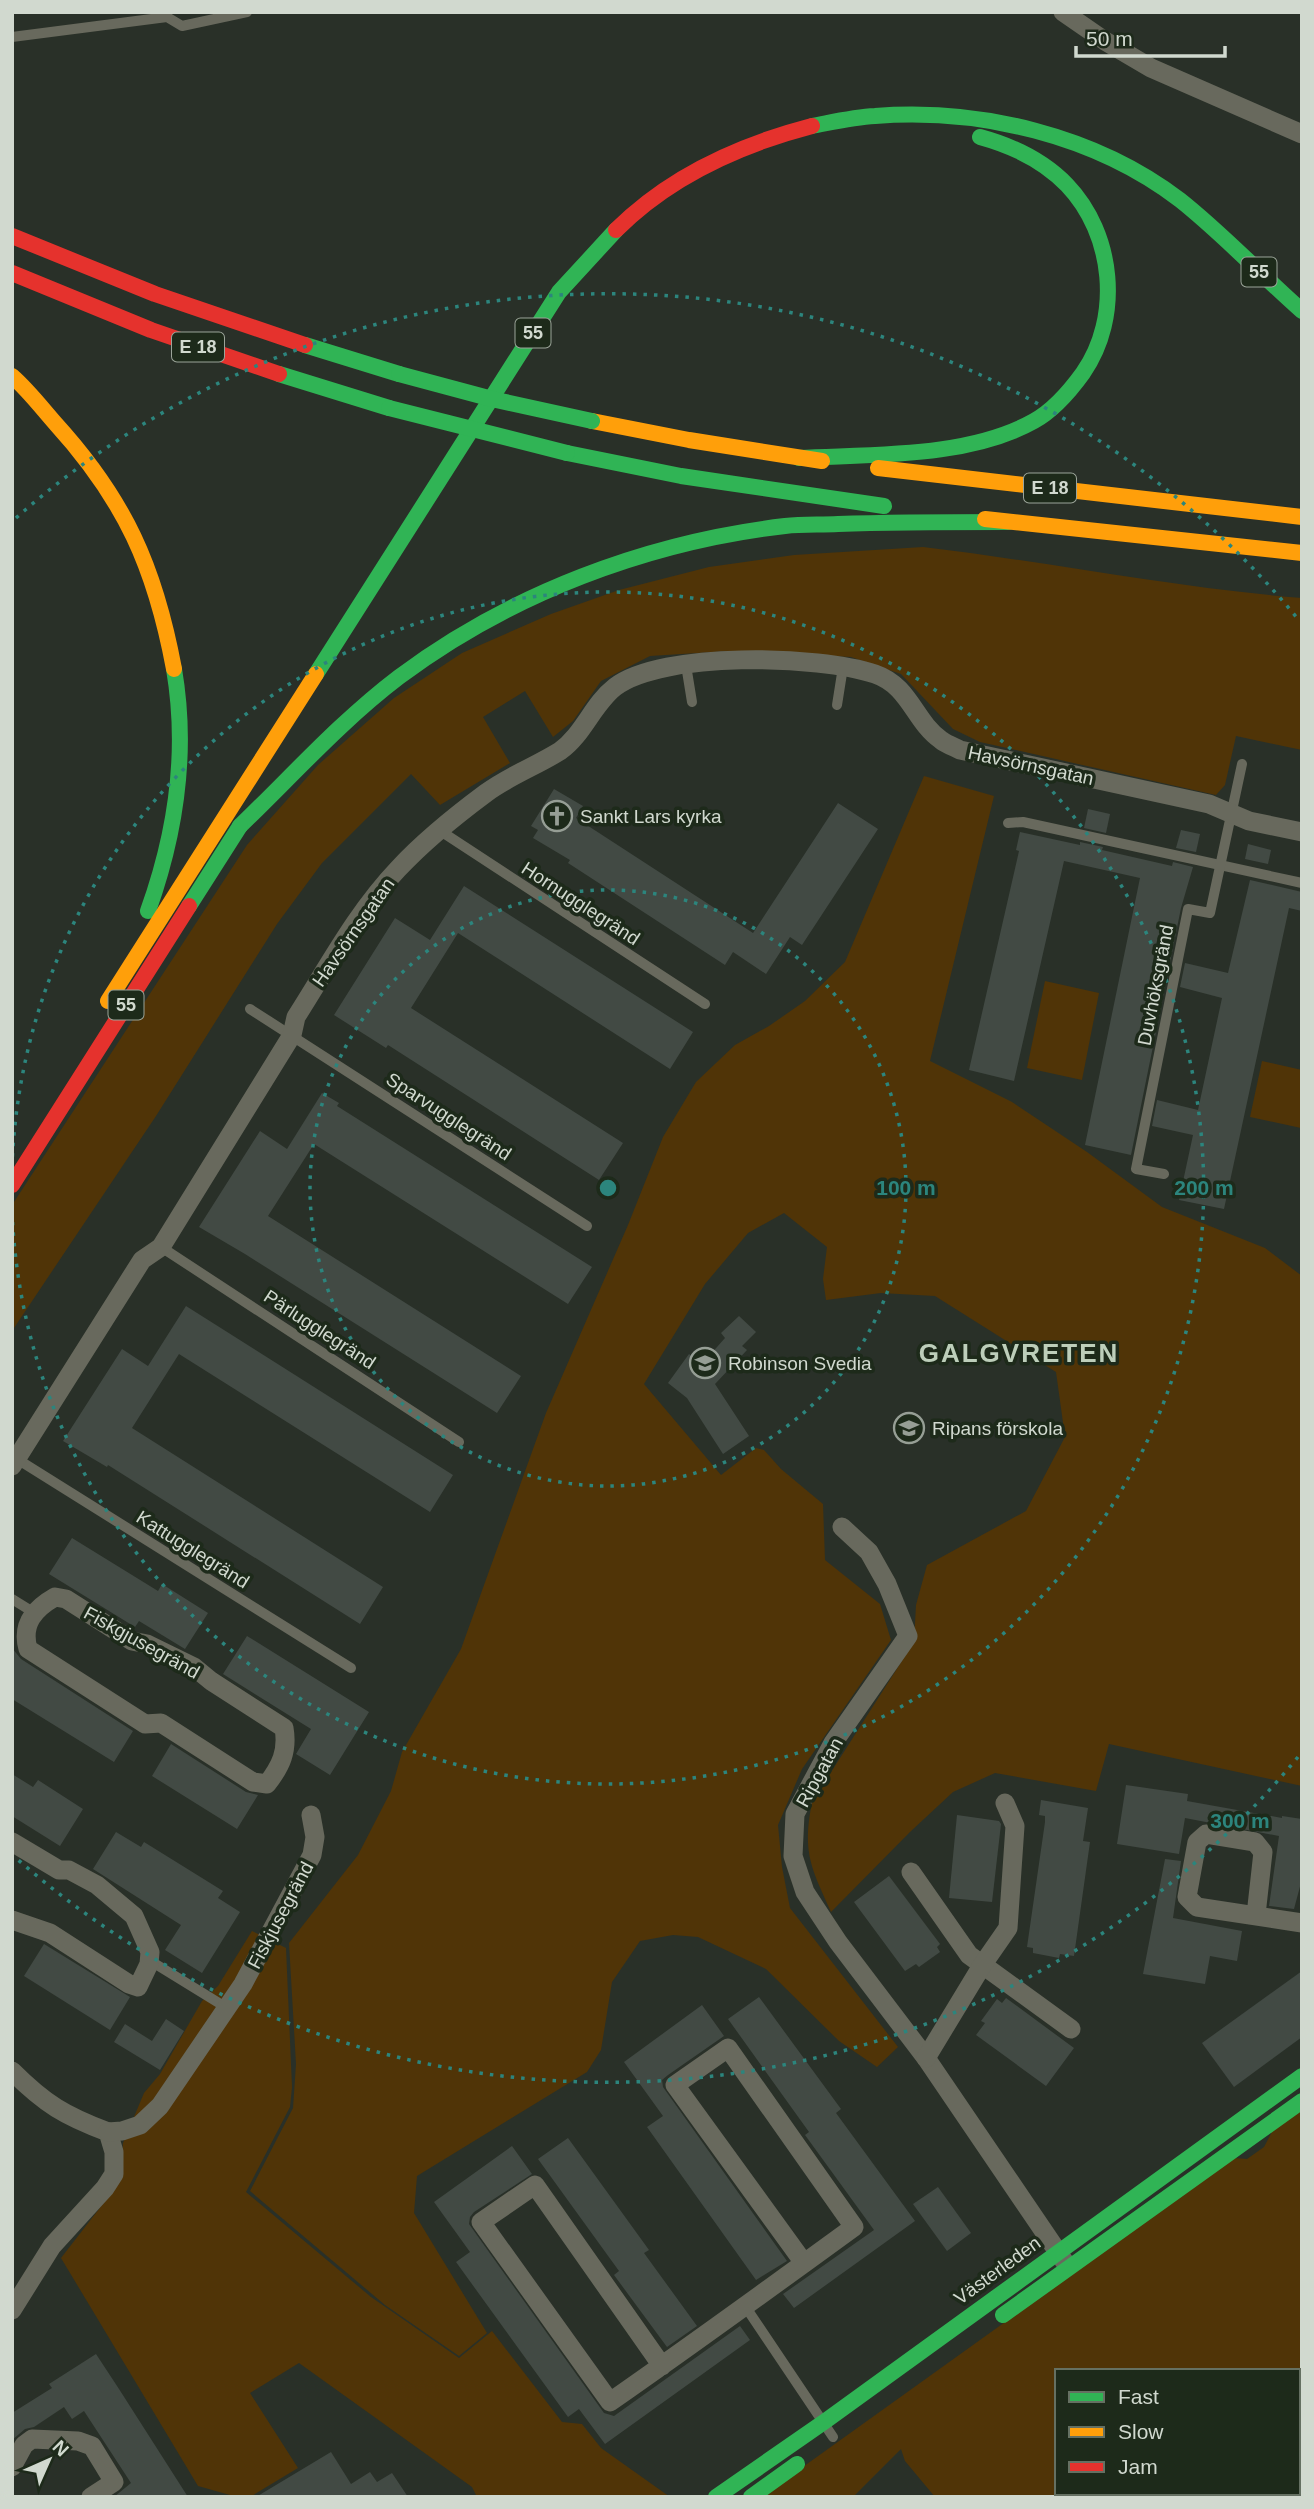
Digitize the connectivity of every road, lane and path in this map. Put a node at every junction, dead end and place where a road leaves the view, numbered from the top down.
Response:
1 (247, 12) edge
2 (1063, 12) edge
3 (12, 37) edge
4 (1302, 134) edge
5 (967, 135) dead end
6 (12, 236) edge
7 (610, 260) dead end
8 (12, 273) edge
9 (595, 276) dead end
10 (1302, 312) edge
11 (12, 376) edge
12 (515, 394) dead end
13 (478, 451) dead end
14 (799, 458) junction
15 (1302, 517) edge
16 (1008, 522) junction
17 (1302, 553) edge
18 (686, 665) junction
19 (842, 667) junction
20 (692, 702) dead end
21 (837, 705) dead end
22 (1242, 764) dead end
23 (275, 770) dead end
24 (1231, 814) junction
25 (1008, 823) dead end
26 (240, 826) junction
27 (439, 830) junction
28 (1302, 832) edge
29 (1220, 865) junction
30 (1302, 883) edge
31 (705, 1004) dead end
32 (250, 1009) dead end
33 (292, 1035) junction
34 (1164, 1174) dead end
35 (12, 1185) edge
36 (587, 1227) dead end
37 (161, 1247) junction
38 (459, 1441) dead end
39 (14, 1463) edge
40 (842, 1527) dead end
41 (12, 1599) edge
42 (33, 1612) junction
43 (351, 1668) dead end
44 (1005, 1803) dead end
45 (311, 1815) dead end
46 (12, 1842) edge
47 (911, 1872) dead end
48 (1256, 1915) junction
49 (12, 1920) edge
50 (1302, 1923) edge
51 (149, 1960) junction
52 (983, 1964) junction
53 (227, 2008) junction
54 (1071, 2029) dead end
55 (926, 2059) junction
56 (12, 2071) edge
57 (1302, 2076) edge
58 (1302, 2101) edge
59 (108, 2132) junction
60 (1063, 2260) junction
61 (804, 2263) junction
62 (745, 2306) junction
63 (12, 2310) edge
64 (990, 2324) dead end
65 (662, 2366) junction
66 (824, 2422) junction
67 (829, 2441) joint
68 (12, 2467) edge
69 (90, 2497) edge
70 (716, 2497) edge
71 (751, 2497) edge

1 - 3 lane
2 - 4 street
5 - 14 main road
6 - 14 main road, E 18, bridge
7 - 9 main road
8 - 16 main road, E 18, bridge
10 - 11 main road, 55
12 - 13 main road
14 - 15 main road, E 18
16 - 17 main road, E 18
16 - 26 main road, 55
18 - 19 street, Havsörnsgatan
18 - 20 lane
18 - 27 street, Havsörnsgatan
19 - 21 lane
19 - 24 street, Havsörnsgatan
22 - 24 lane, Duvhöksgränd
23 - 26 main road
24 - 28 street, Havsörnsgatan
24 - 29 lane, Duvhöksgränd
25 - 29 lane
26 - 35 main road, 55
27 - 31 lane, Hornugglegränd
27 - 33 street, Havsörnsgatan
29 - 30 lane
29 - 34 lane, Duvhöksgränd
32 - 33 lane, Sparvugglegränd
33 - 36 lane, Sparvugglegränd
33 - 37 street, Havsörnsgatan
37 - 38 lane, Pärlugglegränd
37 - 39 street, Havsörnsgatan
39 - 43 lane, Kattugglegränd
40 - 55 street, Ripgatan
41 - 42 lane
42 - 42 street, Fiskgjusegränd
44 - 52 street
45 - 53 street, Fiskjusegränd
46 - 51 street
47 - 52 street
48 - 48 street
48 - 50 street
49 - 51 street
51 - 53 lane
52 - 54 street
52 - 55 street
53 - 59 street, Fiskjusegränd
55 - 60 street, Ripgatan
56 - 59 street
57 - 60 main road, Västerleden
58 - 60 main road, Västerleden
59 - 63 street
60 - 64 main road, Västerleden
60 - 66 main road, Västerleden
61 - 61 street
61 - 62 street
62 - 65 street
62 - 66 lane
65 - 65 street
66 - 67 lane
66 - 70 main road, Västerleden
67 - 71 main road
68 - 69 street

